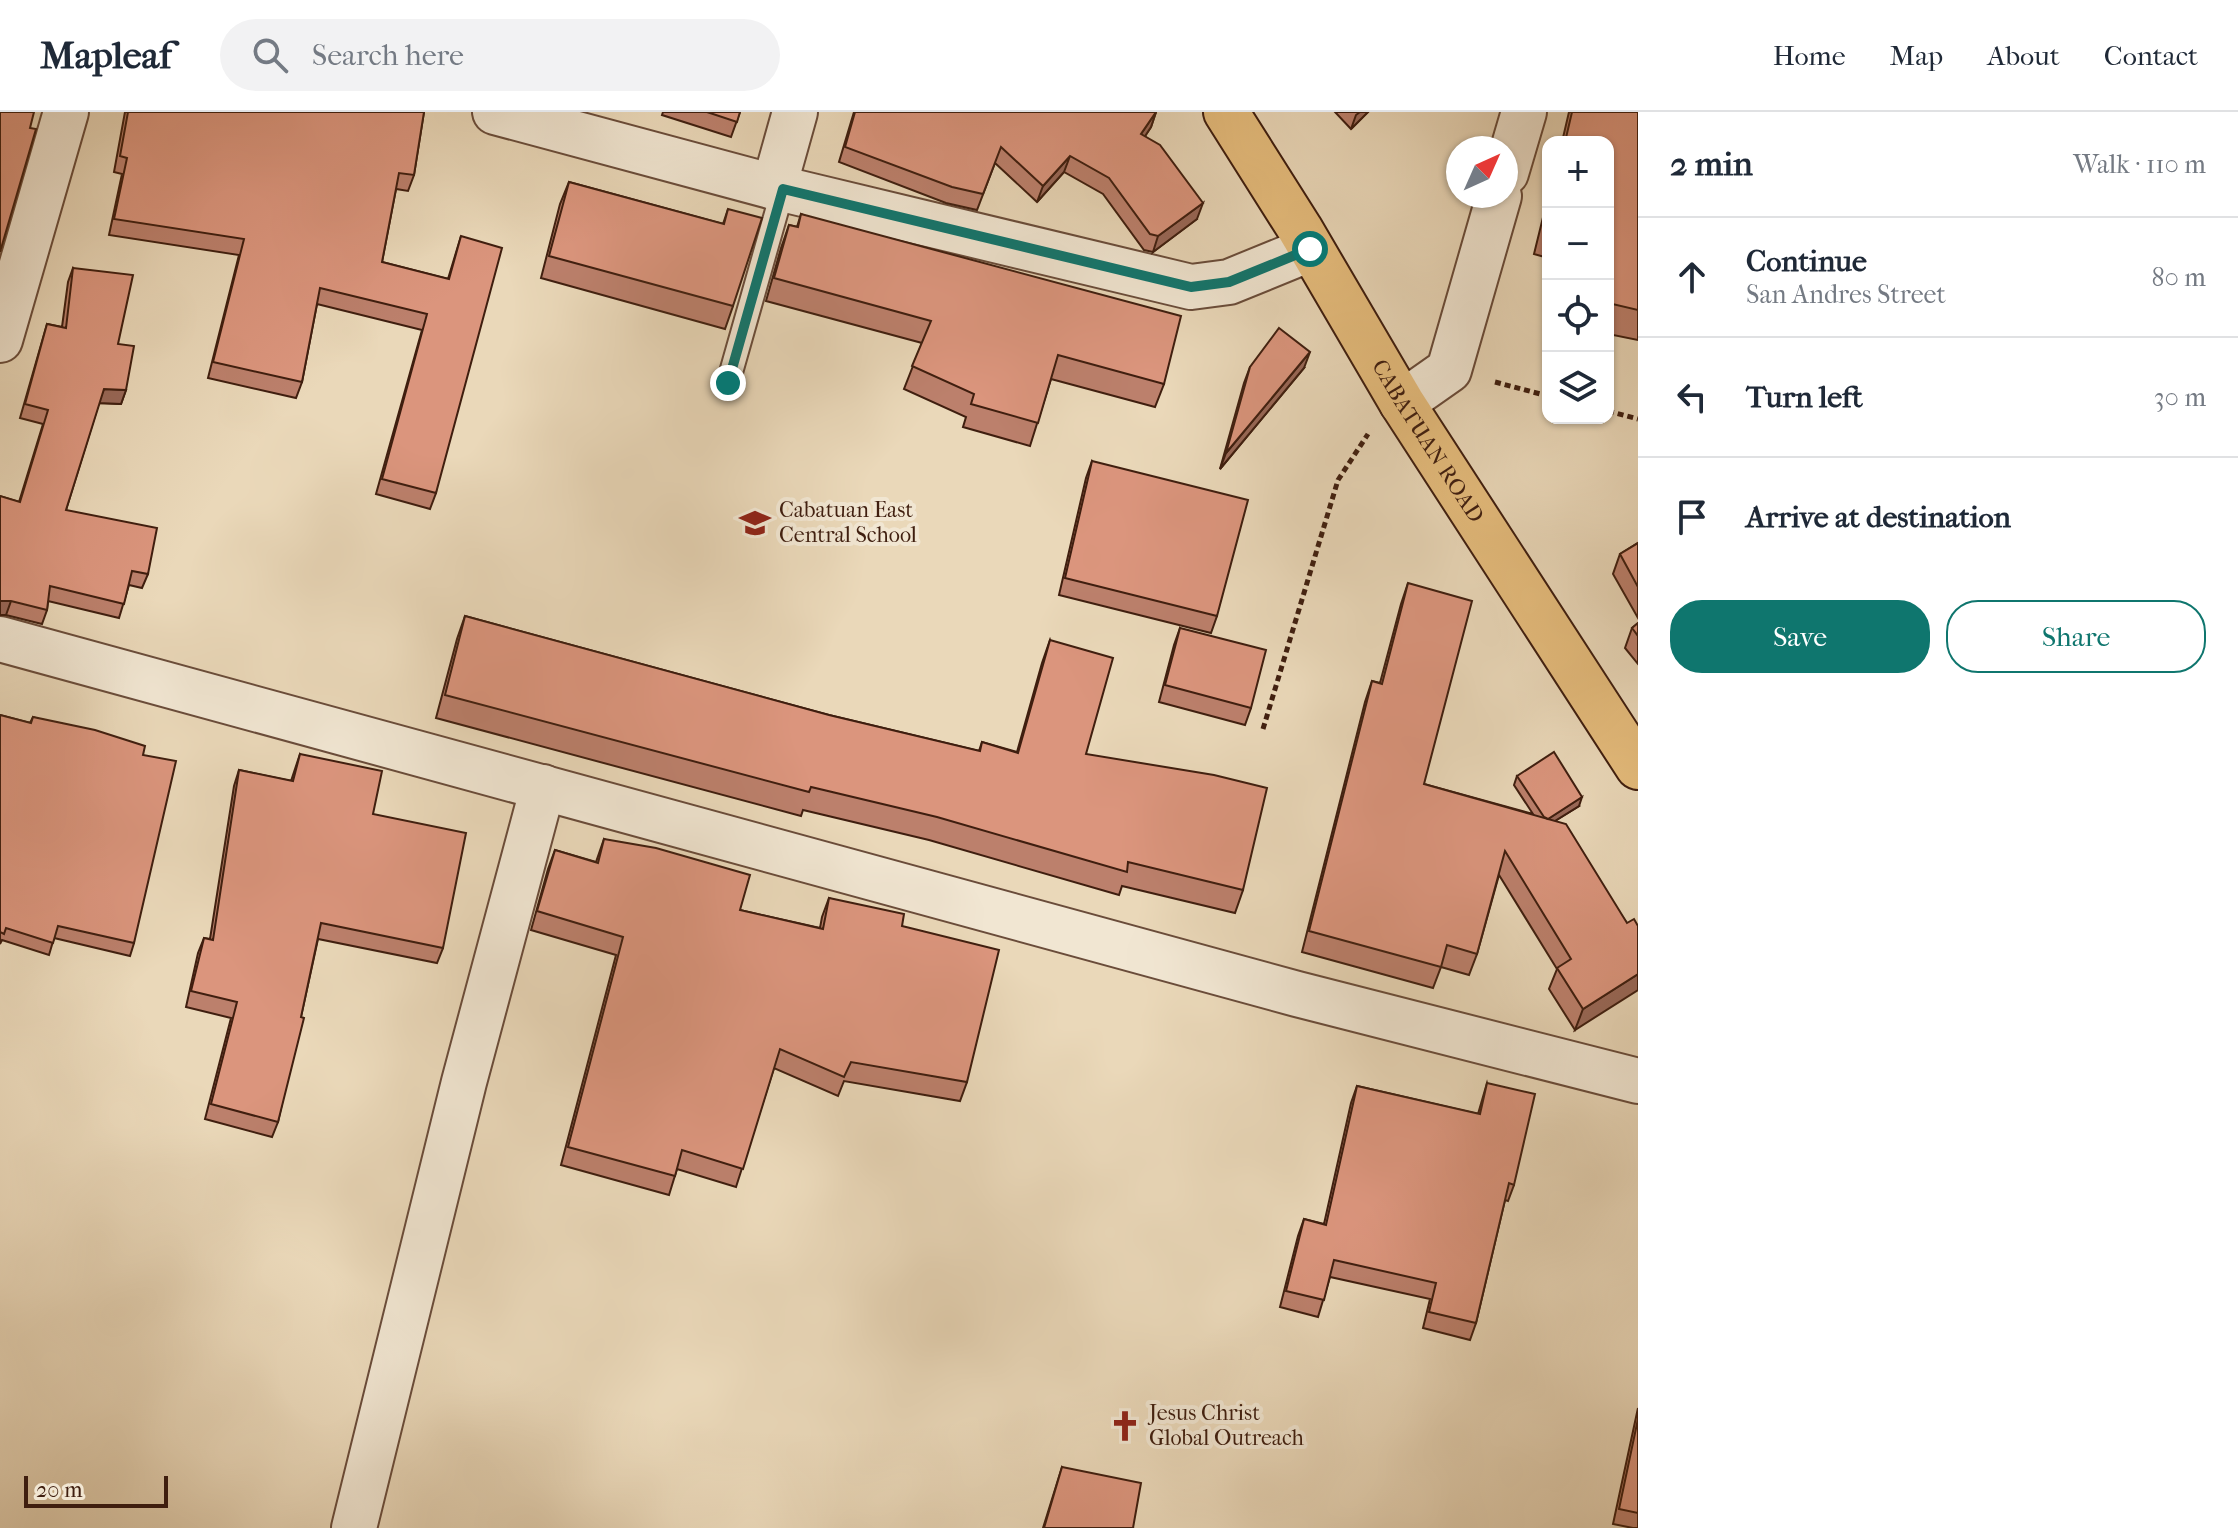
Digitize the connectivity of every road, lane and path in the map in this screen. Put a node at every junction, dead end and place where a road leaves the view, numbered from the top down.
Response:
1 (66, 112) edge
2 (495, 112) edge
3 (795, 112) edge
4 (1226, 112) edge
5 (1524, 112) edge
6 (1517, 136) edge
7 (778, 188) junction
8 (1496, 208) edge
9 (1310, 249) junction
10 (0, 340) edge
11 (1449, 370) junction
12 (728, 383) dead end
13 (1542, 394) edge
14 (1402, 403) junction
15 (1614, 413) edge
16 (1638, 419) edge
17 (0, 639) edge
18 (1263, 729) dead end
19 (1638, 767) edge
20 (543, 787) junction
21 (1638, 1081) edge
22 (354, 1528) edge

1 - 10 street
2 - 7 street
3 - 7 street
4 - 9 highway, CABATUAN ROAD
5 - 6 street
7 - 9 street
7 - 12 lane
8 - 11 street
9 - 14 highway, CABATUAN ROAD
11 - 13 path
11 - 14 street
14 - 18 path
14 - 19 highway, CABATUAN ROAD
15 - 16 path
17 - 20 street
20 - 21 street
20 - 22 street

